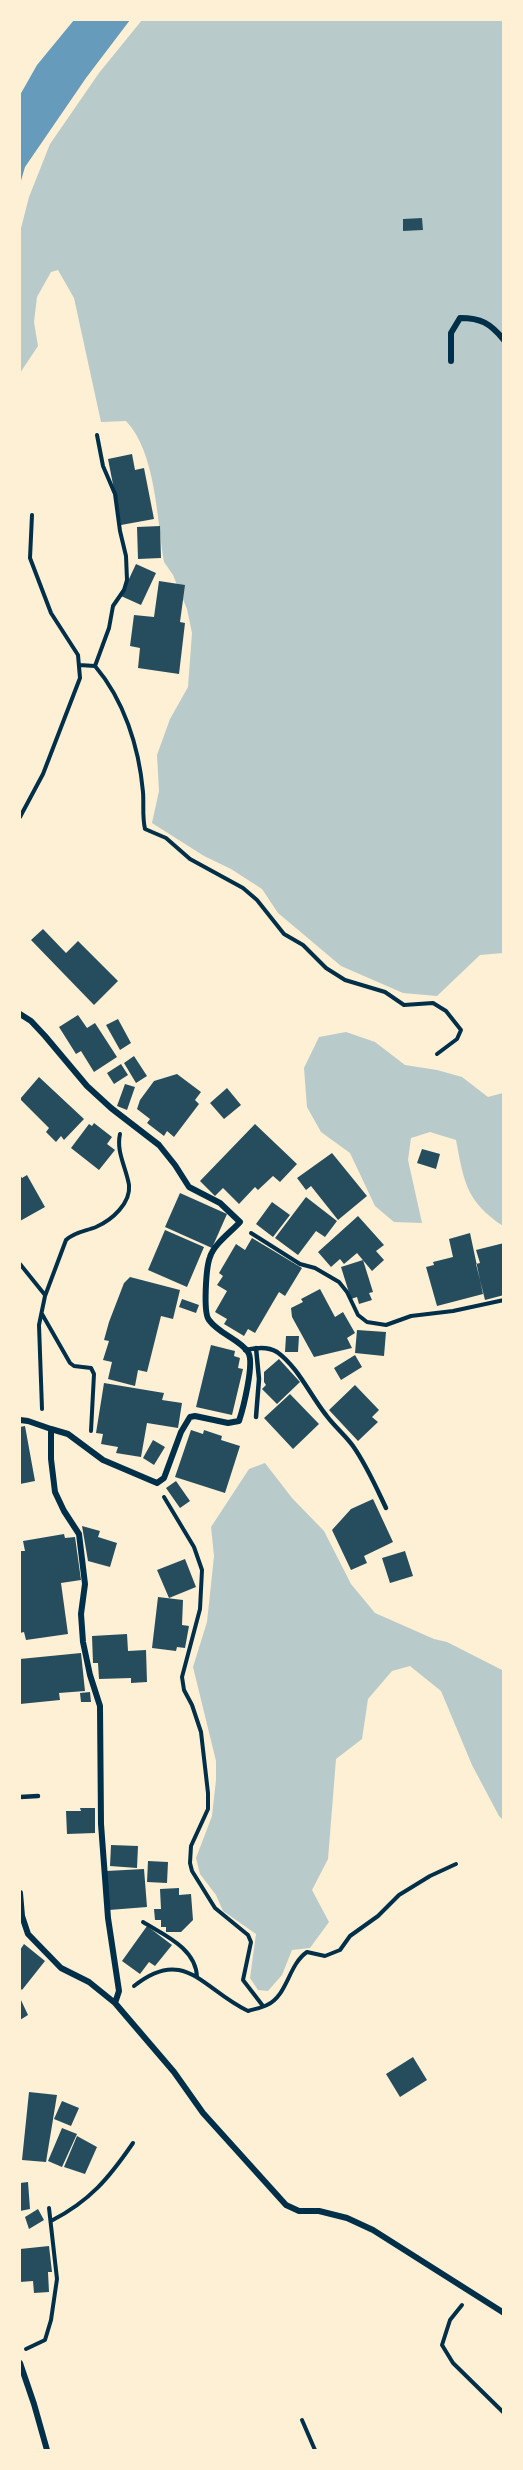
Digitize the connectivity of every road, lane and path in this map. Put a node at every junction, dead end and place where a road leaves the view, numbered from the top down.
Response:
1 (504, 340) edge
2 (452, 361) dead end
3 (97, 435) dead end
4 (32, 514) dead end
5 (79, 665) junction
6 (95, 666) junction
7 (20, 817) edge
8 (20, 1014) edge
9 (437, 1054) dead end
10 (128, 1120) junction
11 (240, 1222) junction
12 (20, 1263) edge
13 (45, 1296) junction
14 (504, 1300) edge
15 (41, 1313) junction
16 (256, 1348) junction
17 (245, 1350) junction
18 (256, 1417) dead end
19 (20, 1420) edge
20 (43, 1425) junction
21 (51, 1429) junction
22 (91, 1431) dead end
23 (157, 1483) junction
24 (386, 1508) dead end
25 (38, 1796) dead end
26 (20, 1797) edge
27 (456, 1864) dead end
28 (20, 1893) edge
29 (142, 1922) dead end
30 (197, 1977) junction
31 (119, 1991) junction
32 (116, 2003) junction
33 (263, 2006) junction
34 (133, 2143) dead end
35 (50, 2208) dead end
36 (51, 2221) junction
37 (471, 2293) junction
38 (504, 2313) edge
39 (20, 2351) edge
40 (20, 2363) edge
41 (504, 2413) edge
42 (302, 2420) dead end
43 (47, 2451) edge
44 (315, 2451) edge

1 - 2 street
3 - 6 path
4 - 5 path
5 - 6 path
5 - 7 path
6 - 9 path
8 - 10 street
10 - 11 street
10 - 13 path
11 - 14 path
11 - 17 street
12 - 13 path
13 - 15 path
15 - 20 path
15 - 22 path
16 - 17 lane
16 - 18 lane
16 - 24 lane
17 - 23 street
19 - 20 street
20 - 21 street
21 - 23 street
21 - 31 street
23 - 33 path
25 - 26 lane
27 - 33 path
28 - 32 street
29 - 30 path
30 - 31 path
30 - 33 path
31 - 32 street
32 - 37 street
34 - 36 path
35 - 36 path
36 - 39 path
37 - 38 street
37 - 41 path
40 - 43 street
42 - 44 path

